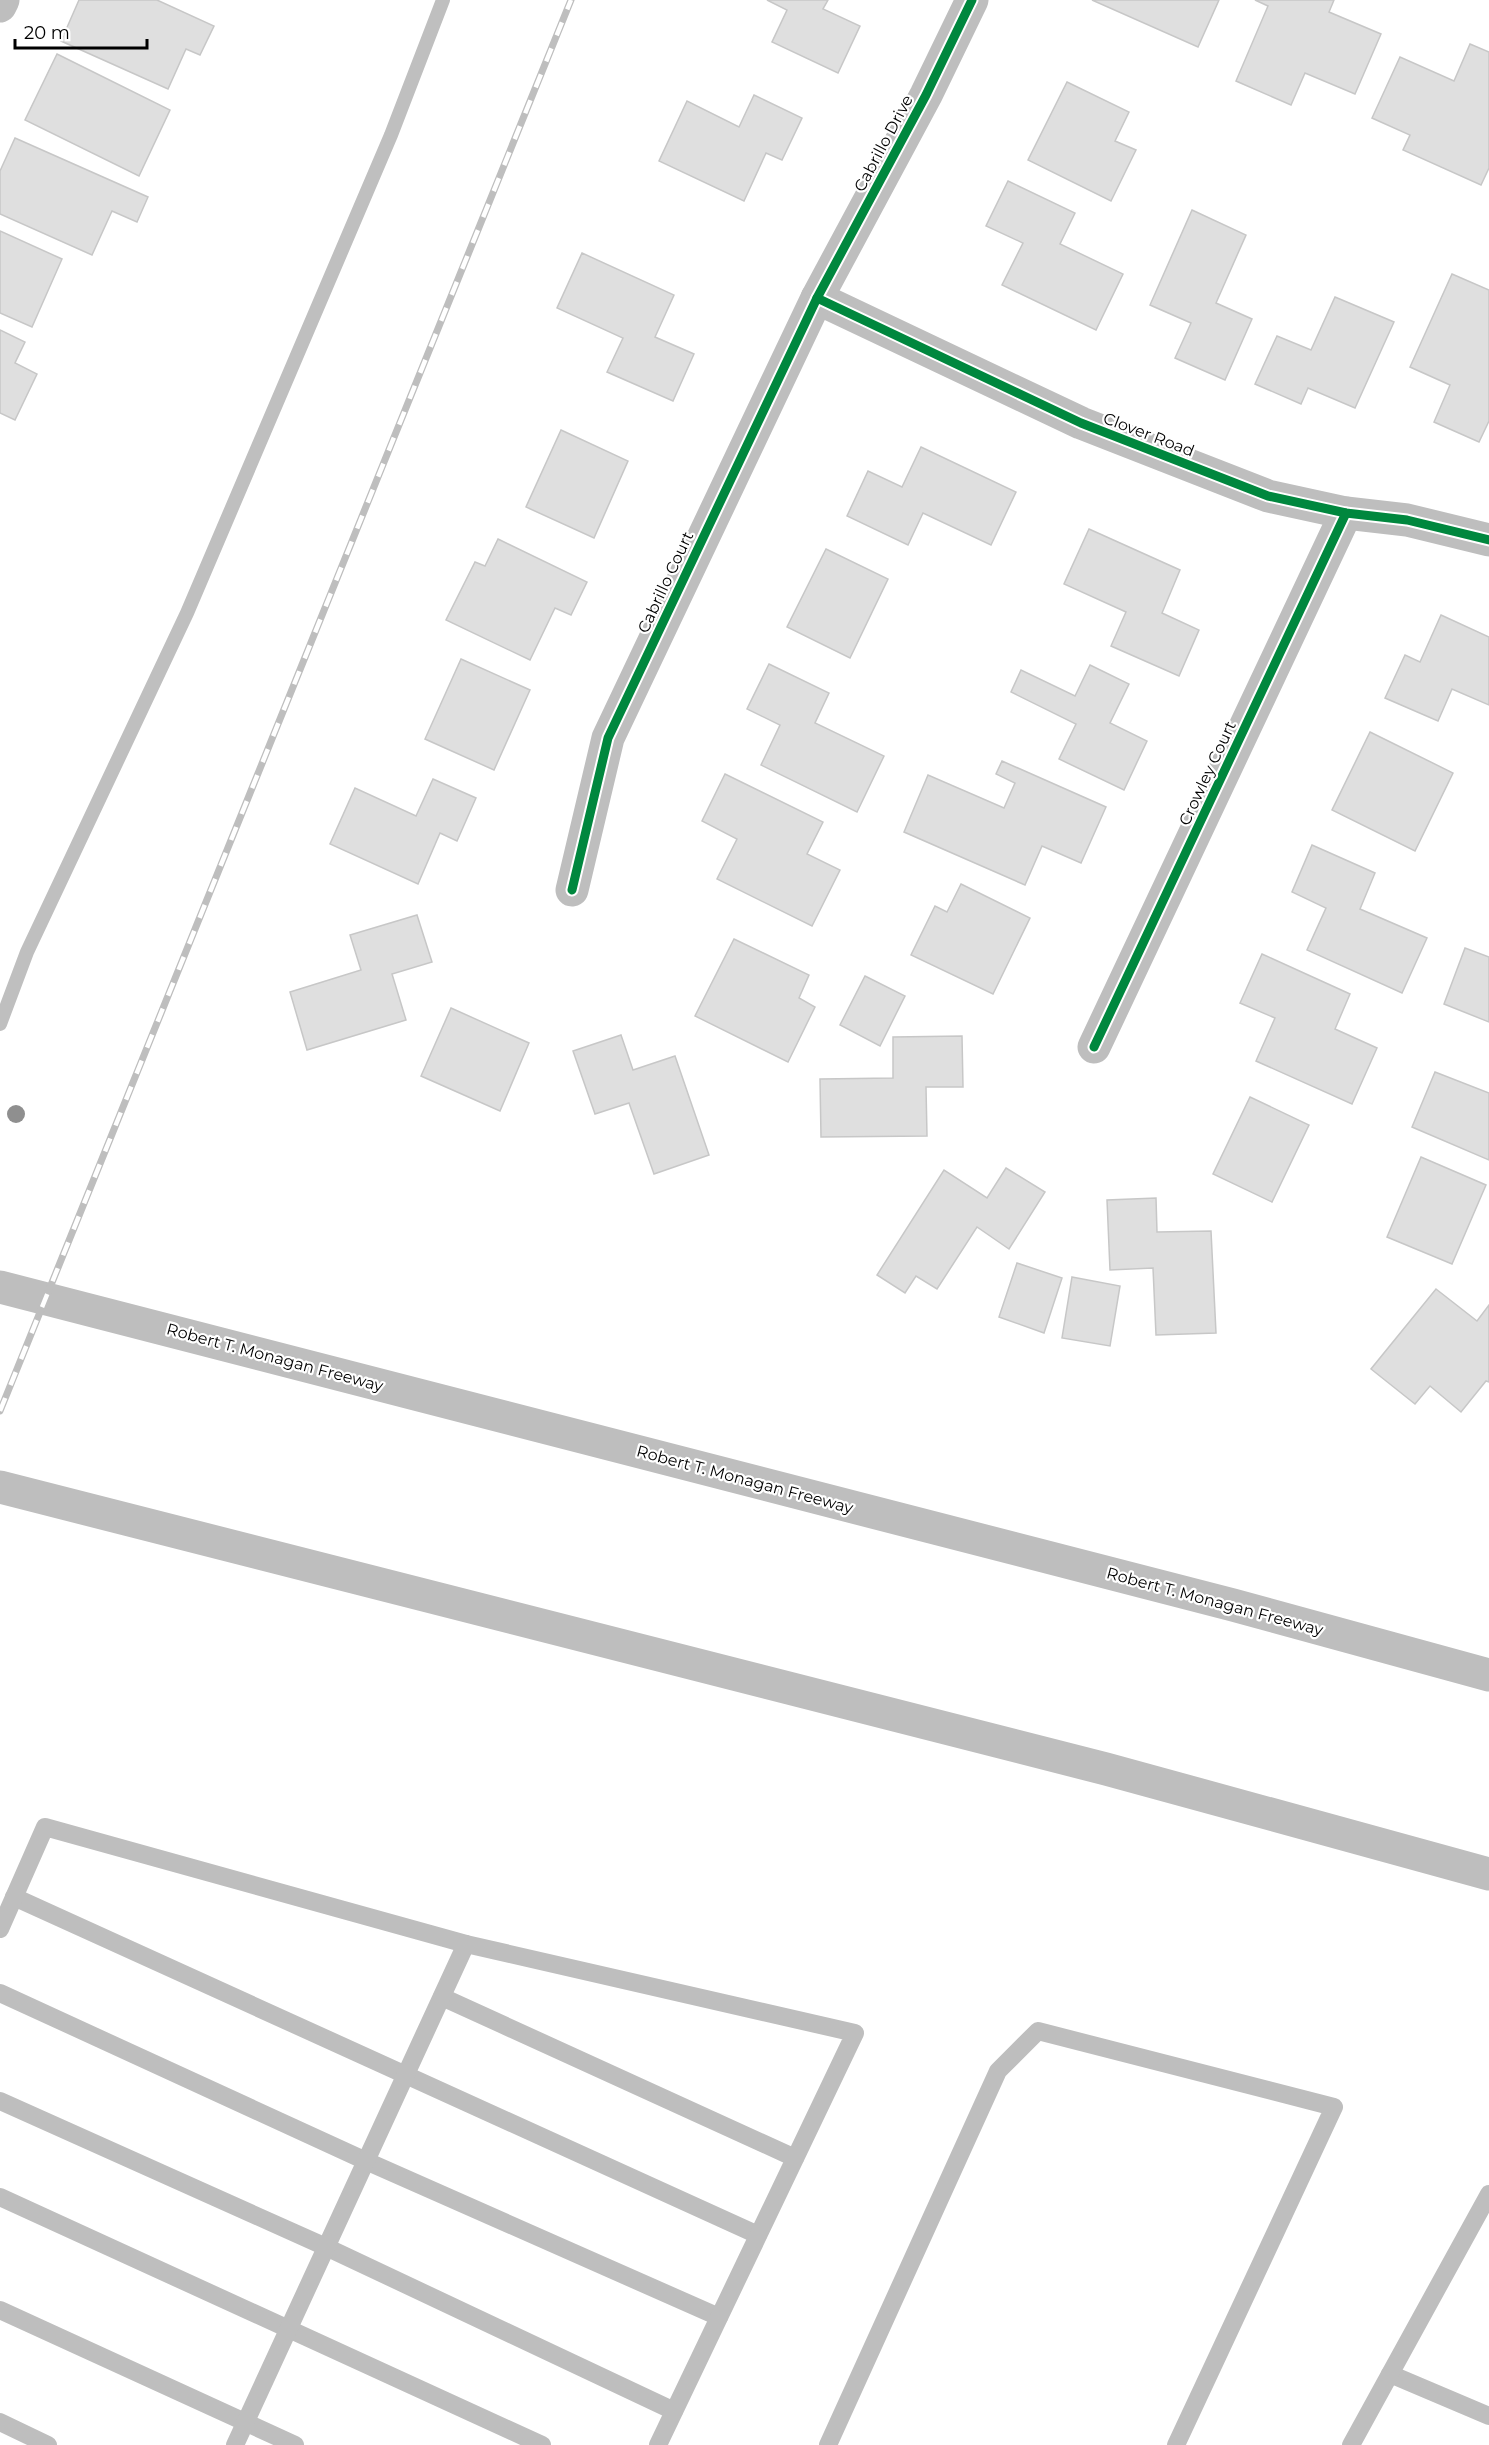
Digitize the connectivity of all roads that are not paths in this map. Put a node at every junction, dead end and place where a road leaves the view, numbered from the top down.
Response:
1 (3, 0) edge
2 (972, 0) edge
3 (0, 6) edge
4 (817, 298) junction
5 (1346, 513) junction
6 (1489, 540) edge
7 (572, 890) dead end
8 (1094, 1047) dead end
9 (0, 1287) edge
10 (0, 1487) edge
11 (1489, 1675) edge
12 (1489, 1874) edge
13 (14, 1897) junction
14 (0, 1929) edge
15 (466, 1944) junction
16 (0, 1993) edge
17 (442, 1997) junction
18 (406, 2074) junction
19 (0, 2101) edge
20 (795, 2158) junction
21 (366, 2161) junction
22 (1489, 2194) edge
23 (0, 2197) edge
24 (758, 2235) junction
25 (326, 2247) junction
26 (0, 2310) edge
27 (719, 2317) junction
28 (288, 2329) junction
29 (1390, 2374) junction
30 (674, 2411) junction
31 (1489, 2416) edge
32 (0, 2422) edge
33 (245, 2422) junction
34 (48, 2445) edge
35 (235, 2445) edge
36 (295, 2445) edge
37 (542, 2445) edge
38 (658, 2445) edge
39 (828, 2445) edge
40 (1176, 2445) edge
41 (1351, 2445) edge

1 - 3 main road
2 - 4 main road, Cabrillo Drive
4 - 5 main road, Clover Road
4 - 7 main road, Cabrillo Court
5 - 6 main road, Clover Road
5 - 8 main road, Crowley Court
9 - 11 main road, Robert T. Monagan Freeway
10 - 12 main road
13 - 14 lane
13 - 15 lane
13 - 18 lane
15 - 17 lane
15 - 20 lane
16 - 21 lane
17 - 18 lane
17 - 20 lane
18 - 21 lane
18 - 24 lane
19 - 25 lane
20 - 24 lane
21 - 25 lane
21 - 27 lane
22 - 29 lane
23 - 28 lane
24 - 27 lane
25 - 28 lane
25 - 30 lane
26 - 33 lane
27 - 30 lane
28 - 33 lane
28 - 37 lane
29 - 31 lane
29 - 41 lane
30 - 38 lane
32 - 34 lane
33 - 35 lane
33 - 36 lane
39 - 40 lane

